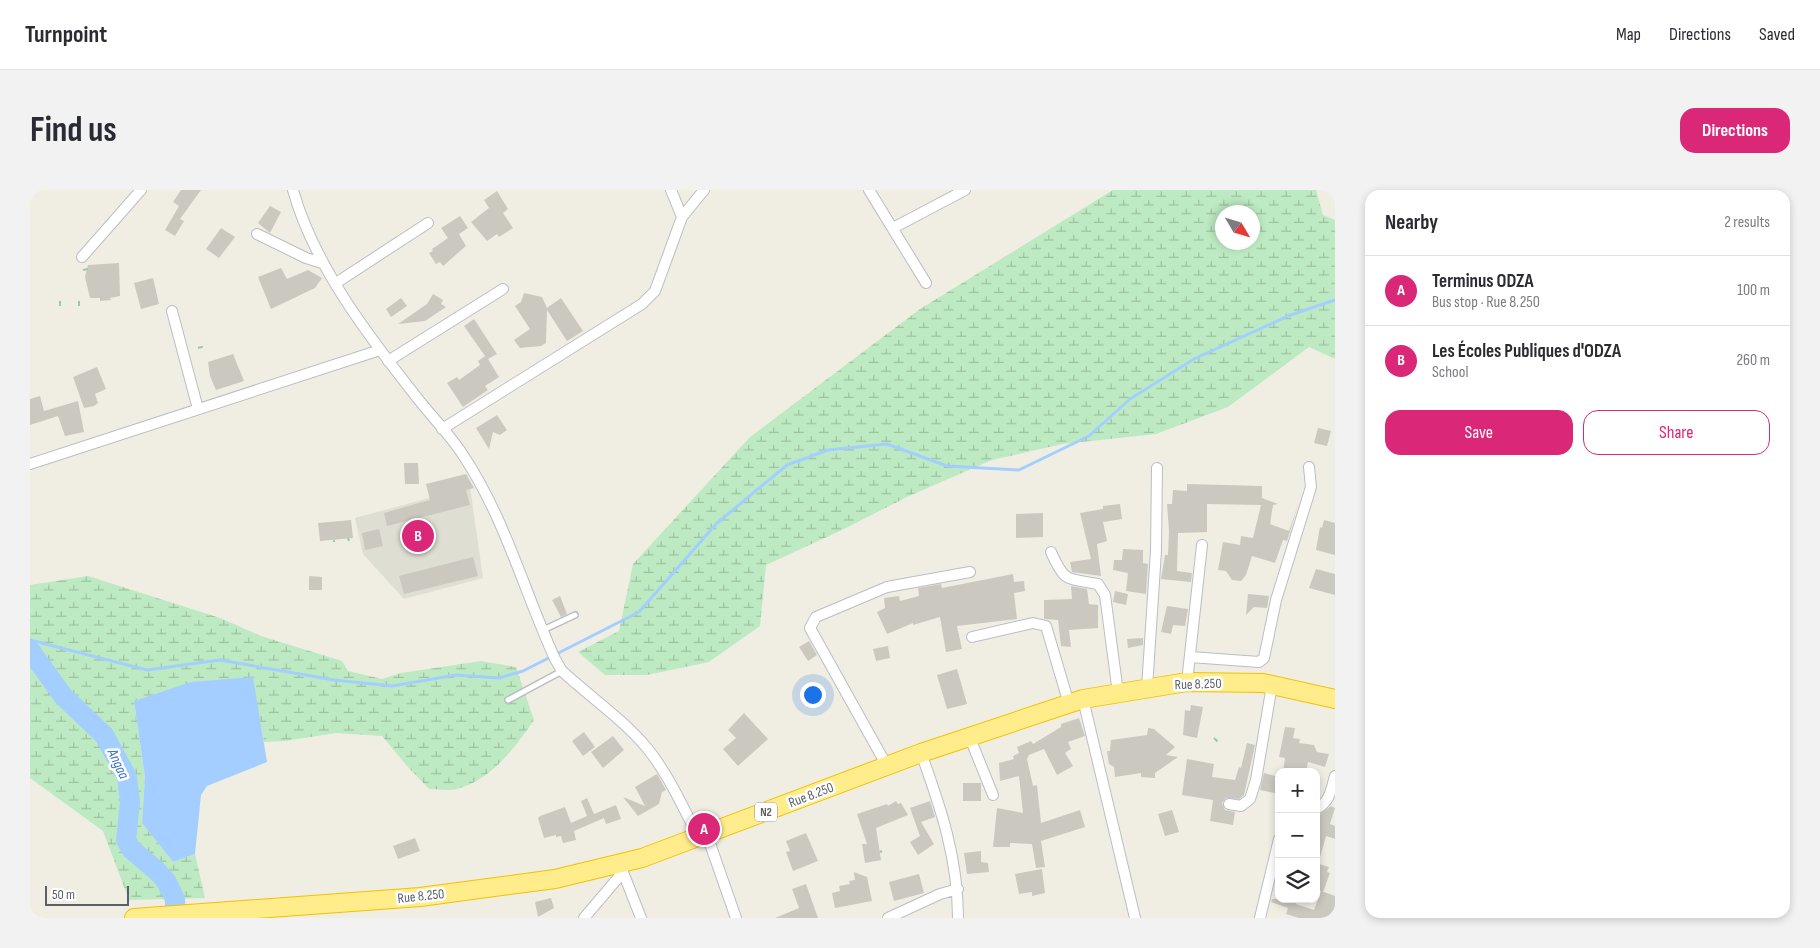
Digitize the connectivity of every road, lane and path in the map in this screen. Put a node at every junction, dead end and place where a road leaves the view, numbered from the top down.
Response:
1 (141, 190) edge
2 (292, 190) edge
3 (671, 190) edge
4 (704, 190) edge
5 (869, 190) edge
6 (965, 190) edge
7 (682, 217) junction
8 (428, 223) dead end
9 (893, 228) junction
10 (257, 234) dead end
11 (82, 257) dead end
12 (322, 263) junction
13 (88, 269) dead end
14 (83, 270) dead end
15 (926, 283) dead end
16 (336, 284) junction
17 (503, 289) dead end
18 (60, 301) dead end
19 (79, 301) dead end
20 (79, 307) dead end
21 (60, 308) dead end
22 (172, 310) dead end
23 (205, 346) dead end
24 (198, 348) dead end
25 (380, 350) junction
26 (388, 361) junction
27 (198, 409) junction
28 (442, 430) junction
29 (30, 464) edge
30 (1309, 467) dead end
31 (1157, 468) dead end
32 (1202, 545) dead end
33 (1051, 552) dead end
34 (970, 572) dead end
35 (574, 615) dead end
36 (543, 630) junction
37 (972, 638) dead end
38 (1190, 657) junction
39 (562, 671) junction
40 (1187, 682) junction
41 (1272, 685) junction
42 (1147, 688) junction
43 (1118, 693) junction
44 (508, 700) dead end
45 (1335, 700) edge
46 (1076, 701) junction
47 (970, 738) junction
48 (1214, 738) dead end
49 (1218, 742) dead end
50 (921, 753) junction
51 (887, 766) junction
52 (1335, 776) edge
53 (993, 795) dead end
54 (1229, 804) dead end
55 (1320, 807) edge
56 (703, 836) junction
57 (1275, 856) edge
58 (622, 868) junction
59 (958, 889) junction
60 (134, 918) edge
61 (584, 918) edge
62 (641, 918) edge
63 (736, 918) edge
64 (888, 918) edge
65 (958, 918) edge
66 (1135, 918) edge
67 (1260, 918) edge

1 - 11 street
2 - 12 street
3 - 7 street
4 - 7 street
5 - 9 street
6 - 9 street
7 - 28 street
8 - 16 street
9 - 15 street
10 - 12 street
12 - 16 street
13 - 14 path
16 - 25 street
17 - 26 street
18 - 21 path
19 - 20 path
22 - 27 street
23 - 24 path
25 - 26 street
25 - 27 street
26 - 28 street
27 - 29 street
28 - 36 street
30 - 38 street
31 - 42 street
32 - 38 street
33 - 43 street
34 - 51 street
35 - 36 lane
36 - 39 street
37 - 46 street
38 - 40 street
39 - 44 lane
39 - 56 street
40 - 41 highway, Rue 8.250 / N2
40 - 42 highway, Rue 8.250 / N2
41 - 45 highway, Rue 8.250 / N2
41 - 54 street
42 - 43 highway, Rue 8.250 / N2
43 - 46 highway, Rue 8.250 / N2
46 - 47 highway, Rue 8.250 / N2
46 - 66 street
47 - 50 highway, Rue 8.250 / N2
47 - 53 street
48 - 49 path
50 - 51 highway, Rue 8.250 / N2
50 - 59 street
51 - 56 highway, Rue 8.250 / N2
52 - 55 street
56 - 58 highway, Rue 8.250 / N2
56 - 63 street
57 - 67 street
58 - 60 highway, Rue 8.250 / N2
58 - 61 street
58 - 62 street
59 - 64 street
59 - 65 street

